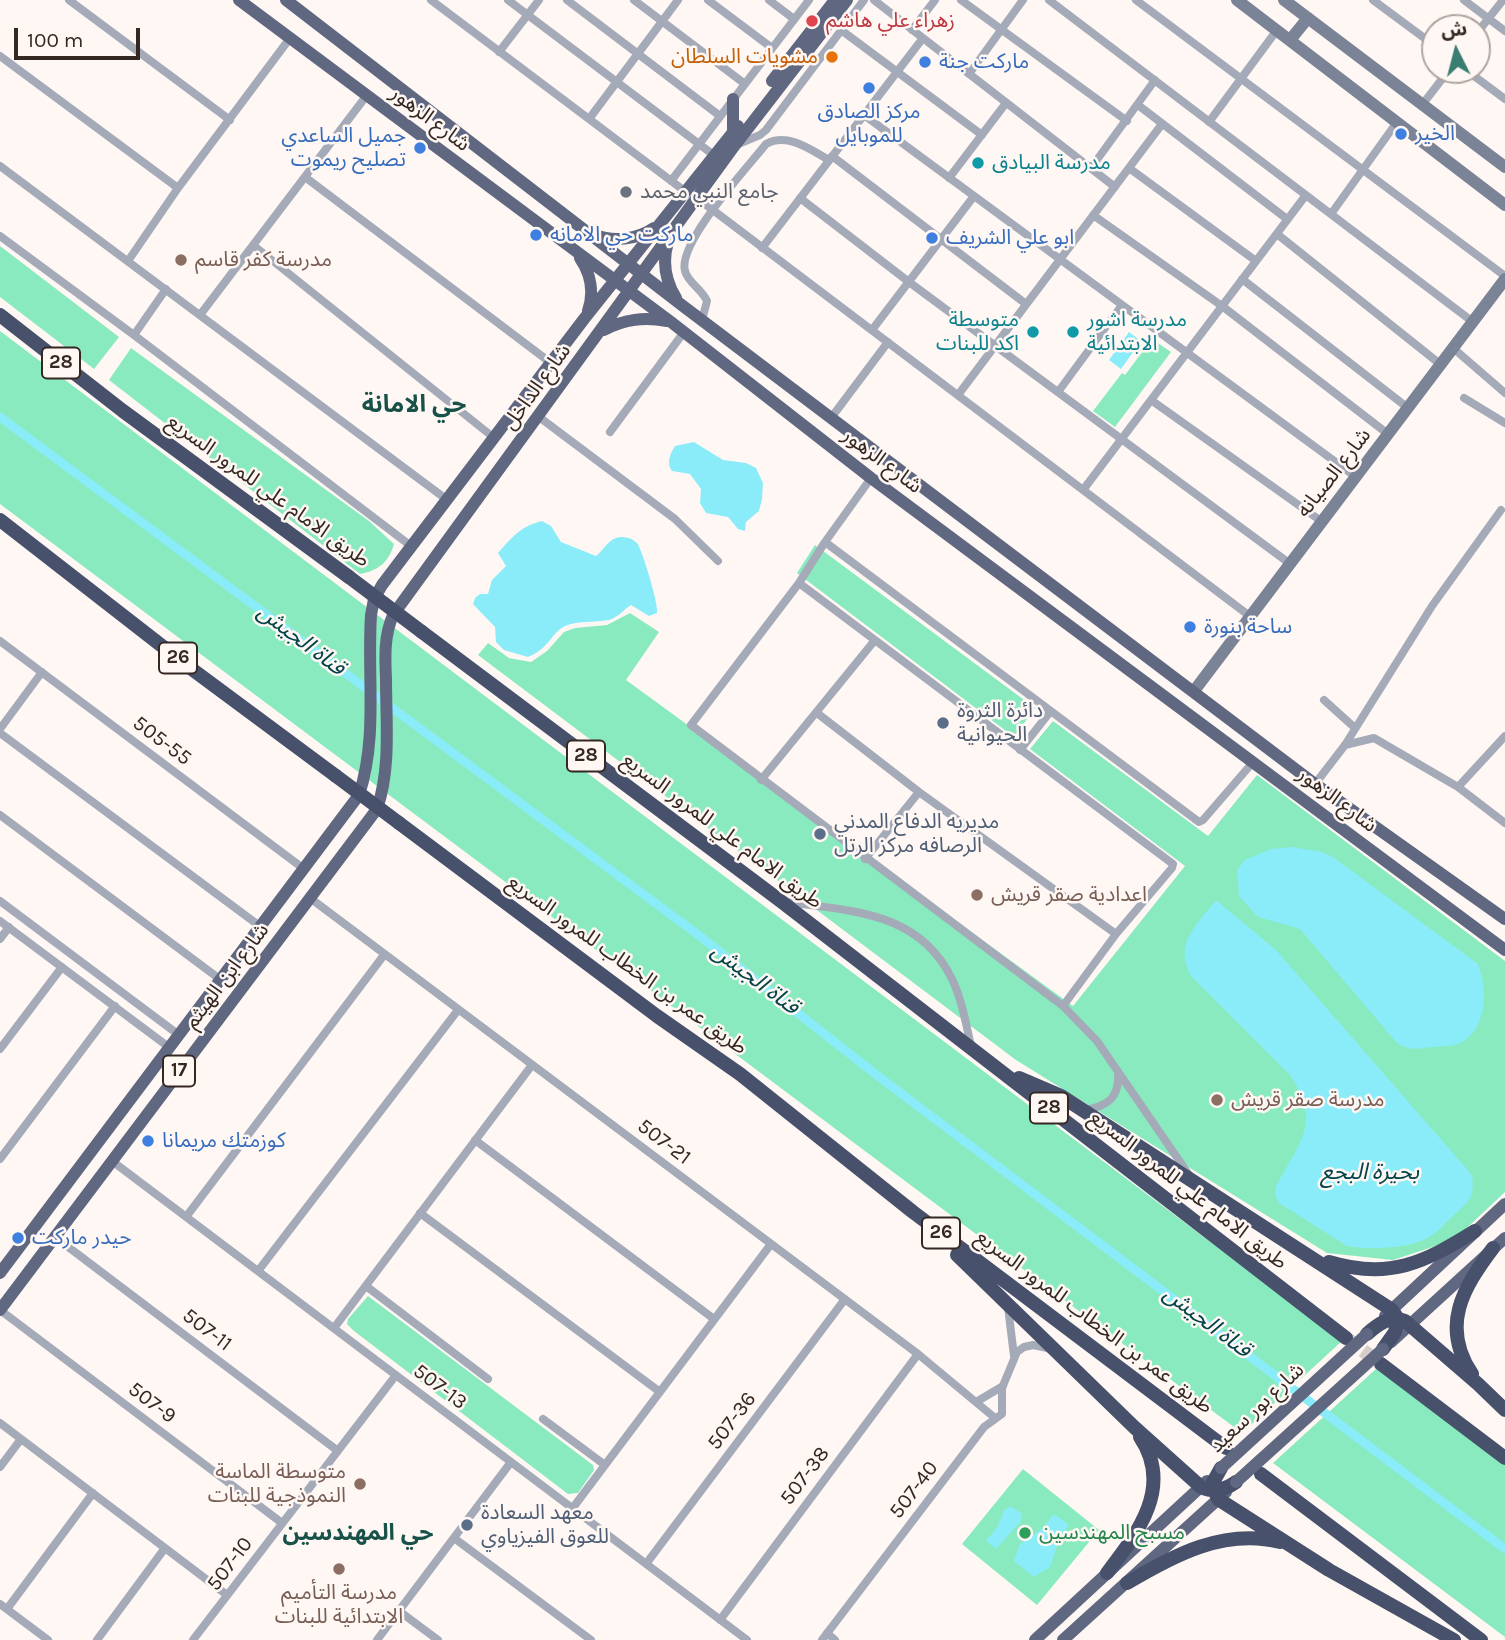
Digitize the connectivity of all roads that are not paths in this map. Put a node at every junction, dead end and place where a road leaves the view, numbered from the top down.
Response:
1 (69, 0) edge
2 (239, 0) edge
3 (285, 0) edge
4 (431, 0) edge
5 (508, 0) edge
6 (539, 0) edge
7 (567, 0) edge
8 (634, 0) edge
9 (678, 0) edge
10 (708, 0) edge
11 (769, 0) edge
12 (809, 0) edge
13 (835, 0) edge
14 (847, 0) edge
15 (864, 0) edge
16 (874, 0) edge
17 (935, 0) edge
18 (961, 0) edge
19 (1023, 0) edge
20 (1049, 0) edge
21 (1136, 0) edge
22 (1237, 0) edge
23 (1284, 0) edge
24 (1373, 0) edge
25 (1464, 0) edge
26 (1503, 0) edge
27 (1061, 4) edge
28 (1482, 14) edge
29 (528, 15) junction
30 (1491, 15) edge
31 (1308, 18) junction
32 (794, 19) junction
33 (662, 22) junction
34 (841, 30) junction
35 (912, 30) junction
36 (1276, 30) junction
37 (1001, 32) junction
38 (1421, 36) edge
39 (290, 38) junction
40 (923, 38) junction
41 (1290, 40) junction
42 (772, 48) junction
43 (499, 52) junction
44 (638, 54) junction
45 (0, 56) edge
46 (897, 72) junction
47 (969, 74) junction
48 (1240, 78) junction
49 (1155, 80) junction
50 (617, 82) junction
51 (745, 84) junction
52 (1438, 84) edge
53 (1485, 84) edge
54 (367, 95) junction
55 (733, 99) junction
56 (1505, 99) edge
57 (1006, 103) junction
58 (1138, 105) junction
59 (1422, 105) junction
60 (863, 115) junction
61 (720, 116) junction
62 (589, 119) junction
63 (230, 120) junction
64 (1127, 121) junction
65 (1209, 121) junction
66 (1397, 122) junction
67 (1162, 124) junction
68 (760, 135) junction
69 (982, 135) junction
70 (734, 139) junction
71 (772, 141) junction
72 (699, 144) junction
73 (715, 156) junction
74 (831, 158) junction
75 (0, 166) edge
76 (1129, 167) junction
77 (1505, 167) edge
78 (1091, 168) junction
79 (1364, 170) junction
80 (305, 177) junction
81 (949, 178) junction
82 (671, 181) junction
83 (1115, 187) junction
84 (178, 188) junction
85 (691, 195) junction
86 (1306, 195) junction
87 (974, 196) junction
88 (800, 198) junction
89 (1505, 205) edge
90 (712, 210) junction
91 (1331, 214) junction
92 (1093, 215) junction
93 (1287, 219) junction
94 (660, 224) junction
95 (587, 232) junction
96 (671, 233) junction
97 (1277, 234) junction
98 (0, 236) edge
99 (942, 238) junction
100 (253, 245) junction
101 (762, 248) junction
102 (573, 250) junction
103 (1060, 260) junction
104 (128, 261) junction
105 (1256, 261) junction
106 (628, 263) junction
107 (642, 274) junction
108 (1505, 277) edge
109 (1242, 279) junction
110 (614, 280) junction
111 (909, 282) junction
112 (166, 289) junction
113 (630, 292) junction
114 (1026, 304) junction
115 (1122, 305) junction
116 (683, 306) junction
117 (1222, 306) junction
118 (0, 315) edge
119 (200, 315) junction
120 (584, 319) junction
121 (702, 320) junction
122 (1473, 321) junction
123 (671, 322) junction
124 (872, 330) junction
125 (601, 332) junction
126 (684, 332) junction
127 (134, 335) junction
128 (888, 342) junction
129 (566, 343) junction
130 (996, 345) junction
131 (1453, 348) junction
132 (1187, 353) junction
133 (583, 355) junction
134 (551, 363) junction
135 (1440, 364) junction
136 (1058, 391) junction
137 (1505, 393) edge
138 (958, 395) junction
139 (1464, 398) dead end
140 (1151, 400) junction
141 (1408, 408) junction
142 (539, 417) junction
143 (831, 418) junction
144 (1505, 423) edge
145 (610, 432) dead end
146 (1388, 434) junction
147 (493, 438) junction
148 (1122, 440) junction
149 (1356, 477) junction
150 (871, 478) junction
151 (1083, 490) junction
152 (446, 499) junction
153 (1501, 510) dead end
154 (0, 520) edge
155 (1321, 521) junction
156 (825, 542) junction
157 (411, 546) junction
158 (718, 561) dead end
159 (1289, 564) junction
160 (799, 583) junction
161 (1251, 617) junction
162 (875, 640) junction
163 (0, 641) edge
164 (42, 672) junction
165 (1194, 691) junction
166 (1324, 700) dead end
167 (1050, 712) junction
168 (817, 713) junction
169 (1355, 728) junction
170 (0, 729) edge
171 (1505, 736) edge
172 (1345, 745) junction
173 (1266, 746) junction
174 (1020, 750) junction
175 (1254, 761) junction
176 (761, 780) junction
177 (1315, 784) junction
178 (1458, 787) junction
179 (919, 792) junction
180 (0, 815) edge
181 (342, 818) joint
182 (1505, 823) edge
183 (359, 832) joint
184 (865, 859) junction
185 (304, 869) junction
186 (310, 898) junction
187 (0, 901) edge
188 (782, 902) junction
189 (273, 911) junction
190 (1505, 919) edge
191 (0, 921) edge
192 (290, 924) junction
193 (261, 927) junction
194 (9, 928) junction
195 (1116, 934) junction
196 (0, 939) edge
197 (1505, 950) edge
198 (384, 955) junction
199 (62, 967) junction
200 (221, 980) junction
201 (115, 1006) junction
202 (1063, 1006) junction
203 (458, 1010) junction
204 (179, 1035) junction
205 (170, 1048) junction
206 (0, 1049) edge
207 (972, 1049) junction
208 (531, 1065) junction
209 (1001, 1071) junction
210 (1118, 1072) junction
211 (1082, 1110) junction
212 (475, 1140) junction
213 (0, 1159) edge
214 (112, 1161) junction
215 (1194, 1182) junction
216 (1505, 1204) edge
217 (913, 1212) junction
218 (421, 1213) junction
219 (186, 1217) junction
220 (1475, 1231) junction
221 (55, 1237) junction
222 (1505, 1238) edge
223 (771, 1244) junction
224 (1493, 1248) junction
225 (1308, 1254) junction
226 (2, 1268) edge
227 (258, 1272) junction
228 (366, 1286) junction
229 (845, 1299) junction
230 (1007, 1304) junction
231 (0, 1310) edge
232 (714, 1319) junction
233 (1396, 1321) junction
234 (334, 1328) junction
235 (1367, 1334) joint
236 (1346, 1338) tunnel mouth
237 (1055, 1350) junction
238 (918, 1354) junction
239 (1014, 1356) junction
240 (1382, 1357) junction
241 (396, 1375) junction
242 (488, 1379) dead end
243 (1478, 1384) junction
244 (1003, 1385) junction
245 (660, 1392) junction
246 (976, 1402) junction
247 (1505, 1410) edge
248 (995, 1418) junction
249 (543, 1419) dead end
250 (0, 1423) edge
251 (1134, 1427) junction
252 (21, 1438) junction
253 (1226, 1448) dead end
254 (338, 1451) junction
255 (1505, 1458) edge
256 (511, 1462) junction
257 (605, 1465) junction
258 (0, 1467) edge
259 (1221, 1468) joint
260 (1261, 1474) dead end
261 (1236, 1482) joint
262 (1214, 1489) junction
263 (93, 1493) junction
264 (572, 1509) junction
265 (282, 1524) junction
266 (454, 1538) junction
267 (1290, 1545) junction
268 (165, 1548) junction
269 (646, 1564) junction
270 (1107, 1573) junction
271 (1127, 1583) junction
272 (228, 1595) junction
273 (4, 1607) edge
274 (399, 1611) junction
275 (720, 1620) junction
276 (825, 1637) edge
277 (48, 1640) edge
278 (97, 1640) edge
279 (193, 1640) edge
280 (377, 1640) edge
281 (438, 1640) edge
282 (590, 1640) edge
283 (747, 1640) edge
284 (835, 1640) edge
285 (1035, 1640) edge
286 (1063, 1640) edge
287 (1454, 1640) edge
288 (1481, 1640) edge

1 - 63 street
2 - 39 main road, شارع الزهور
3 - 95 main road, شارع الزهور
4 - 43 street
5 - 29 street
6 - 29 street
7 - 44 street
8 - 33 street
9 - 33 street
10 - 42 street
11 - 32 street
12 - 32 street
13 - 70 main road, شارع الداخل
14 - 70 main road, شارع الداخل
15 - 34 street
16 - 35 street
17 - 35 street
18 - 37 street
19 - 37 street
20 - 27 street
21 - 48 street
22 - 36 street
23 - 31 street
24 - 38 street
25 - 28 street
26 - 30 street
27 - 49 street
29 - 43 street
29 - 50 street
31 - 41 street
31 - 59 street
32 - 42 street
33 - 44 street
33 - 51 street
34 - 46 street
34 - 68 street
35 - 40 street
36 - 41 street
36 - 48 street
37 - 47 street
37 - 64 street
39 - 54 main road, شارع الزهور
39 - 63 street
40 - 46 street
40 - 47 street
41 - 66 street
42 - 51 street
43 - 62 street
44 - 50 street
44 - 61 street
45 - 84 street
46 - 60 street
46 - 69 street
47 - 57 street
48 - 65 street
48 - 79 street
49 - 58 street
49 - 65 street
50 - 62 street
50 - 72 street
51 - 55 street
52 - 59 street
53 - 56 street
54 - 80 street
54 - 102 main road, شارع الزهور
55 - 61 street
55 - 70 main road
57 - 69 street
57 - 78 street
58 - 64 street
58 - 67 street
59 - 77 street
60 - 74 street
60 - 81 street
61 - 72 street
62 - 82 street
63 - 84 street
64 - 78 street
65 - 86 street
66 - 79 street
66 - 89 street
67 - 76 street
67 - 93 street
68 - 70 street
68 - 71 street
69 - 81 street
70 - 73 main road, شارع الداخل
70 - 85 main road, شارع الداخل
71 - 74 street
71 - 90 street
72 - 73 street
72 - 82 street
73 - 85 main road, شارع الداخل
74 - 88 street
74 - 99 street
75 - 104 street
76 - 83 street
76 - 105 street
78 - 83 street
79 - 91 street
79 - 108 street
80 - 100 street
80 - 134 street
81 - 87 street
82 - 85 street
83 - 92 street
84 - 104 street
85 - 90 street
85 - 94 main road, شارع الداخل
85 - 96 main road, شارع الداخل
86 - 91 street
86 - 93 street
87 - 99 street
87 - 103 street
88 - 101 street
88 - 111 street
90 - 101 street
90 - 121 street
91 - 122 street
92 - 103 street
92 - 117 street
93 - 97 street
94 - 95 main road
94 - 106 main road, شارع الداخل
95 - 106 main road, شارع الزهور
96 - 107 main road, شارع الداخل
96 - 116 main road
97 - 105 street
97 - 135 street
98 - 127 street
99 - 111 street
99 - 114 street
100 - 119 street
100 - 147 street
101 - 124 street
102 - 110 main road, شارع الزهور
102 - 120 main road
103 - 114 street
103 - 115 street
104 - 112 street
105 - 109 street
106 - 107 main road, شارع الزهور
106 - 110 main road, شارع الداخل
107 - 113 main road, شارع الداخل
107 - 116 main road, شارع الزهور
108 - 122 street, شارع الصيانه
109 - 117 street
109 - 141 street
110 - 113 main road, شارع الزهور
110 - 120 main road, شارع الداخل
111 - 124 street
111 - 130 street
112 - 119 street
112 - 127 street
113 - 123 main road, شارع الزهور
113 - 125 main road, شارع الداخل
114 - 130 street
115 - 132 street
115 - 136 street
116 - 121 main road, شارع الزهور
117 - 132 street
117 - 146 street
118 - 188 highway, طريق الامام علي للمرور السريع / 28, bridge
119 - 152 street
120 - 129 main road, شارع الداخل
121 - 143 main road, شارع الزهور
122 - 131 street, شارع الصيانه
123 - 125 main road
123 - 126 main road, شارع الزهور
124 - 128 street
125 - 133 main road, شارع الداخل
126 - 145 street
126 - 150 main road, شارع الزهور
127 - 157 street
128 - 138 street
128 - 143 street
129 - 133 main road
129 - 134 main road, شارع الداخل
130 - 136 street
130 - 138 street
131 - 135 street, شارع الصيانه
131 - 137 street
132 - 140 street
132 - 149 street
133 - 142 main road, شارع الداخل
134 - 147 main road, شارع الداخل
135 - 141 street, شارع الصيانه
136 - 148 street
138 - 151 street
139 - 144 street
140 - 148 street
140 - 155 street
141 - 146 street, شارع الصيانه
142 - 158 street
142 - 183 main road, شارع الداخل / 17, bridge
143 - 165 main road, شارع الزهور
146 - 149 street, شارع الصيانه
147 - 152 main road, شارع الداخل
148 - 151 street
148 - 159 street
149 - 155 street, شارع الصيانه
150 - 156 street
150 - 175 main road, شارع الزهور
151 - 161 street
152 - 157 main road, شارع الداخل
153 - 169 street
154 - 217 highway, طريق عمر بن الخطاب للمرور السريع / 26, bridge
155 - 159 street, شارع الصيانه
156 - 160 street
156 - 167 street
157 - 181 main road, شارع الداخل / 17, bridge
159 - 161 street, شارع الصيانه
160 - 162 street
160 - 176 street
161 - 165 street, شارع الصيانه
162 - 168 street
162 - 174 street
163 - 164 street, 505-55
164 - 170 street
164 - 185 street, 505-55
165 - 173 main road, شارع الزهور
166 - 169 street
167 - 174 street
167 - 175 street
168 - 176 street
168 - 179 street
169 - 172 street
170 - 193 street
171 - 178 street
172 - 177 street
172 - 178 street
173 - 175 main road
173 - 177 main road, شارع الزهور
174 - 195 street
175 - 197 main road, شارع الزهور
176 - 184 street
177 - 190 main road, شارع الزهور
178 - 182 street
179 - 184 street
179 - 195 street
180 - 200 street
181 - 185 main road, شارع ابن الهيثم / 17
183 - 186 main road, شارع ابن الهيثم / 17
184 - 202 street
185 - 189 main road, شارع ابن الهيثم / 17
186 - 192 main road, شارع ابن الهيثم / 17
186 - 198 street, 507-21
187 - 204 street
188 - 207 highway, طريق الامام علي للمرور السريع / 28
188 - 207 street
189 - 192 main road
189 - 193 main road, شارع ابن الهيثم / 17
191 - 194 street
192 - 214 main road, شارع ابن الهيثم / 17
193 - 200 main road, شارع ابن الهيثم / 17
194 - 196 street
194 - 199 street
195 - 202 street
198 - 203 street, 507-21
198 - 219 street
199 - 201 street
199 - 206 street
200 - 204 main road, شارع ابن الهيثم / 17
201 - 205 street
201 - 213 street
202 - 210 street
203 - 208 street, 507-21
203 - 227 street
204 - 205 main road, شارع ابن الهيثم / 17
205 - 226 main road, شارع ابن الهيثم / 17
207 - 209 highway, طريق الامام علي للمرور السريع / 28
208 - 212 street
208 - 223 street, 507-21
209 - 211 highway
209 - 236 highway, طريق الامام علي للمرور السريع / 28
210 - 211 street
210 - 215 street
211 - 215 highway
212 - 218 street
212 - 232 street
214 - 219 street, 507-13
214 - 221 main road, شارع ابن الهيثم / 17
215 - 225 highway
216 - 220 main road
217 - 230 highway
217 - 253 highway, طريق عمر بن الخطاب للمرور السريع / 26
218 - 228 street
218 - 245 street
219 - 227 street, 507-13
220 - 225 highway
220 - 233 main road
221 - 231 main road, شارع ابن الهيثم / 17
221 - 254 street, 507-11
222 - 224 main road
223 - 229 street, 507-21
223 - 232 street
224 - 233 main road
224 - 243 highway
225 - 233 highway
227 - 234 street, 507-13
228 - 234 street
228 - 242 street
229 - 238 street, 507-21
229 - 269 street, 507-36
230 - 237 highway
230 - 239 street, 507-40
231 - 265 street, 507-9
232 - 245 street
233 - 235 highway
233 - 240 highway
233 - 243 highway
234 - 241 street, 507-13
235 - 259 main road, شارع بور سعيد, bridge
237 - 239 street
237 - 251 highway
238 - 246 street, 507-21
238 - 275 street, 507-38
239 - 244 street, 507-40
240 - 255 highway
240 - 261 main road, شارع بور سعيد, bridge
241 - 254 street, 507-10
241 - 256 street, 507-13
243 - 247 highway
244 - 246 street
244 - 248 street, 507-40
245 - 257 street
246 - 248 street, 507-21
248 - 276 street, 507-40
249 - 257 street
250 - 252 street
251 - 262 highway
251 - 270 highway
252 - 258 street
252 - 263 street
254 - 265 street, 507-10
256 - 264 street, 507-13
256 - 266 street
257 - 264 street
259 - 262 highway
260 - 288 highway
261 - 262 highway
262 - 267 highway
262 - 270 main road
262 - 271 main road
263 - 268 street
263 - 273 street
264 - 269 street, 507-13
265 - 272 street, 507-10
266 - 274 street
266 - 282 street
267 - 271 highway
267 - 287 highway
268 - 272 street
268 - 278 street
269 - 275 street, 507-13
270 - 285 main road
271 - 286 main road
272 - 279 street, 507-10
273 - 277 street
274 - 280 street
274 - 281 street
275 - 283 street, 507-13
276 - 284 street

